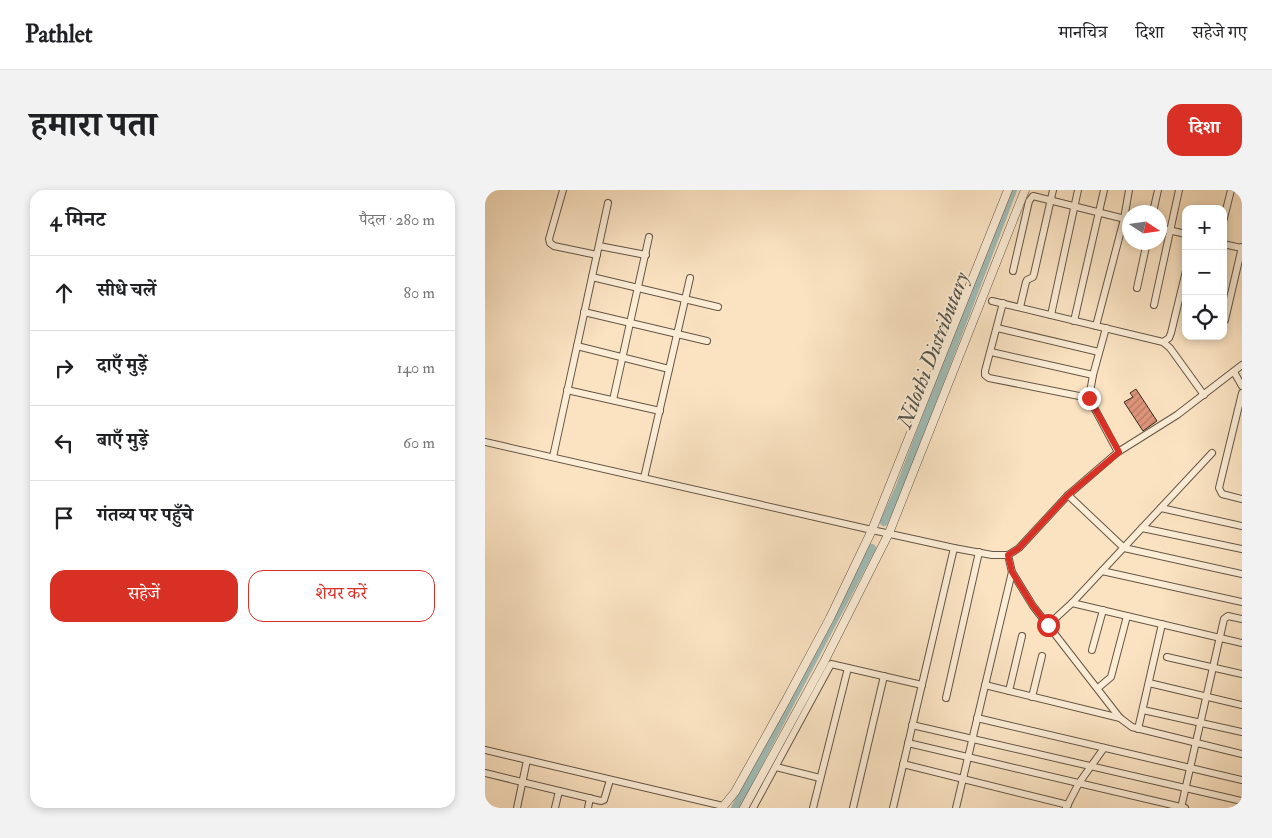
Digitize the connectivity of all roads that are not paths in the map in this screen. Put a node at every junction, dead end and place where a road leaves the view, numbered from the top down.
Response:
1 (563, 190) edge
2 (1008, 190) edge
3 (1025, 190) edge
4 (1053, 190) edge
5 (1079, 190) edge
6 (1104, 190) edge
7 (1129, 190) edge
8 (1158, 190) edge
9 (1179, 190) edge
10 (1231, 190) edge
11 (1050, 200) junction
12 (609, 203) dead end
13 (1128, 205) edge
14 (1155, 205) edge
15 (1075, 206) junction
16 (1227, 206) edge
17 (1099, 212) junction
18 (1122, 218) edge
19 (1169, 230) junction
20 (1182, 233) edge
21 (1122, 236) edge
22 (649, 238) dead end
23 (1227, 245) edge
24 (599, 246) junction
25 (1242, 248) edge
26 (1145, 250) edge
27 (597, 255) junction
28 (646, 255) junction
29 (1013, 271) dead end
30 (592, 277) junction
31 (690, 278) dead end
32 (639, 288) junction
33 (1137, 288) dead end
34 (1182, 288) edge
35 (685, 299) junction
36 (992, 301) dead end
37 (1003, 303) junction
38 (1154, 305) dead end
39 (718, 307) dead end
40 (1020, 307) junction
41 (584, 312) junction
42 (1227, 312) edge
43 (1051, 315) junction
44 (1074, 320) junction
45 (631, 323) junction
46 (1096, 326) junction
47 (997, 328) junction
48 (1106, 328) junction
49 (678, 334) junction
50 (707, 341) dead end
51 (1163, 342) junction
52 (577, 346) junction
53 (991, 352) junction
54 (1099, 352) junction
55 (623, 358) junction
56 (1242, 365) edge
57 (669, 369) junction
58 (1234, 372) junction
59 (1093, 376) junction
60 (1242, 386) edge
61 (567, 390) junction
62 (1204, 395) junction
63 (1242, 396) edge
64 (1089, 398) junction
65 (613, 400) junction
66 (660, 411) junction
67 (485, 442) edge
68 (1119, 452) junction
69 (1212, 453) dead end
70 (553, 457) junction
71 (644, 478) junction
72 (1068, 495) junction
73 (1242, 499) edge
74 (1161, 508) junction
75 (1242, 526) edge
76 (1142, 528) junction
77 (872, 530) junction
78 (889, 533) junction
79 (954, 548) junction
80 (1124, 548) junction
81 (1242, 549) edge
82 (979, 552) junction
83 (1008, 555) junction
84 (1102, 571) junction
85 (1012, 572) junction
86 (1242, 574) edge
87 (1242, 602) edge
88 (1073, 603) junction
89 (1103, 610) junction
90 (1127, 616) junction
91 (1242, 619) edge
92 (1162, 624) junction
93 (1048, 625) junction
94 (1022, 636) dead end
95 (1220, 638) junction
96 (1242, 643) edge
97 (1092, 650) dead end
98 (1042, 656) dead end
99 (1167, 657) dead end
100 (828, 663) junction
101 (1213, 667) junction
102 (849, 668) junction
103 (1242, 674) edge
104 (884, 676) junction
105 (1149, 683) junction
106 (922, 685) junction
107 (985, 685) junction
108 (1098, 688) junction
109 (1009, 691) junction
110 (1032, 697) junction
111 (1206, 697) junction
112 (946, 698) dead end
113 (1242, 705) edge
114 (1143, 710) junction
115 (977, 718) junction
116 (1120, 718) junction
117 (1201, 723) junction
118 (912, 725) junction
119 (1138, 729) junction
120 (1242, 732) edge
121 (973, 738) junction
122 (908, 743) junction
123 (1196, 744) junction
124 (1104, 748) junction
125 (485, 750) edge
126 (1242, 754) edge
127 (968, 758) junction
128 (527, 760) junction
129 (903, 764) junction
130 (1091, 766) junction
131 (776, 767) junction
132 (1190, 768) junction
133 (485, 773) edge
134 (820, 778) junction
135 (963, 779) junction
136 (610, 780) junction
137 (1242, 780) edge
138 (523, 781) junction
139 (1079, 784) junction
140 (1185, 788) junction
141 (559, 791) junction
142 (590, 798) junction
143 (1242, 802) edge
144 (722, 807) edge
145 (959, 807) edge
146 (1067, 807) edge
147 (517, 808) edge
148 (555, 808) edge
149 (588, 808) edge
150 (744, 808) edge
151 (753, 808) edge
152 (813, 808) edge
153 (853, 808) edge
154 (893, 808) edge
155 (1182, 808) edge

1 - 27 street
2 - 77 street
3 - 78 street
4 - 11 street
5 - 15 street
6 - 17 street
7 - 13 street
8 - 14 street
9 - 19 street
10 - 16 street
11 - 15 street
11 - 29 street
11 - 40 street
12 - 24 street
15 - 17 street
15 - 43 street
17 - 18 street
17 - 44 street
19 - 20 street
19 - 38 street
21 - 46 street
22 - 28 street
23 - 25 street
24 - 27 street
24 - 28 street
25 - 42 street
26 - 33 street
27 - 30 street
28 - 32 street
30 - 32 street
30 - 41 street
31 - 35 street
32 - 35 street
32 - 45 street
34 - 51 street
35 - 39 street
35 - 49 street
36 - 37 street
37 - 40 street
37 - 47 street
40 - 43 street
41 - 45 street
41 - 52 street
43 - 44 street
44 - 46 street
45 - 49 street
45 - 55 street
46 - 48 street
47 - 53 street
47 - 54 street
48 - 51 street
48 - 54 street
49 - 50 street
49 - 57 street
51 - 62 street
52 - 55 street
52 - 61 street
53 - 59 street
53 - 64 street
54 - 59 street
55 - 57 street
55 - 65 street
56 - 58 street
57 - 66 street
58 - 60 street
58 - 62 street
59 - 64 street
61 - 65 street
61 - 70 street
62 - 68 street
63 - 73 street
64 - 68 street
65 - 66 street
66 - 71 street
67 - 70 street
68 - 72 street
69 - 74 street
70 - 71 street
71 - 77 street
72 - 80 street
72 - 83 street
74 - 75 street
74 - 76 street
76 - 80 street
76 - 81 street
77 - 78 street
77 - 144 street
78 - 79 street
78 - 100 street
79 - 82 street
79 - 106 street
80 - 84 street
80 - 86 street
82 - 83 street
82 - 112 street
83 - 85 street
84 - 87 street
84 - 88 street
85 - 93 street
85 - 107 street
88 - 89 street
88 - 93 street
89 - 90 street
89 - 97 street
90 - 92 street
90 - 108 street
91 - 95 street
92 - 95 street
92 - 105 street
93 - 108 street
94 - 109 street
95 - 96 street
95 - 101 street
98 - 110 street
99 - 101 street
100 - 102 street
100 - 131 street
100 - 150 street
101 - 103 street
101 - 111 street
102 - 104 street
102 - 134 street
104 - 106 street
104 - 153 street
105 - 111 street
105 - 114 street
106 - 118 street
107 - 109 street
107 - 115 street
108 - 116 street
109 - 110 street
110 - 116 street
111 - 113 street
111 - 117 street
114 - 117 street
114 - 119 street
115 - 121 street
115 - 124 street
116 - 119 street
117 - 120 street
117 - 123 street
118 - 121 street
118 - 122 street
119 - 123 street
121 - 127 street
121 - 130 street
122 - 127 street
122 - 129 street
123 - 126 street
123 - 132 street
124 - 130 street
124 - 132 street
125 - 128 street
127 - 135 street
127 - 139 street
128 - 136 street
128 - 138 street
129 - 135 street
129 - 154 street
130 - 139 street
130 - 140 street
131 - 134 street
131 - 151 street
132 - 137 street
132 - 140 street
133 - 138 street
134 - 152 street
135 - 145 street
135 - 146 street
136 - 142 street
136 - 144 street
138 - 141 street
138 - 147 street
139 - 146 street
139 - 155 street
140 - 143 street
140 - 155 street
141 - 142 street
141 - 148 street
142 - 149 street

